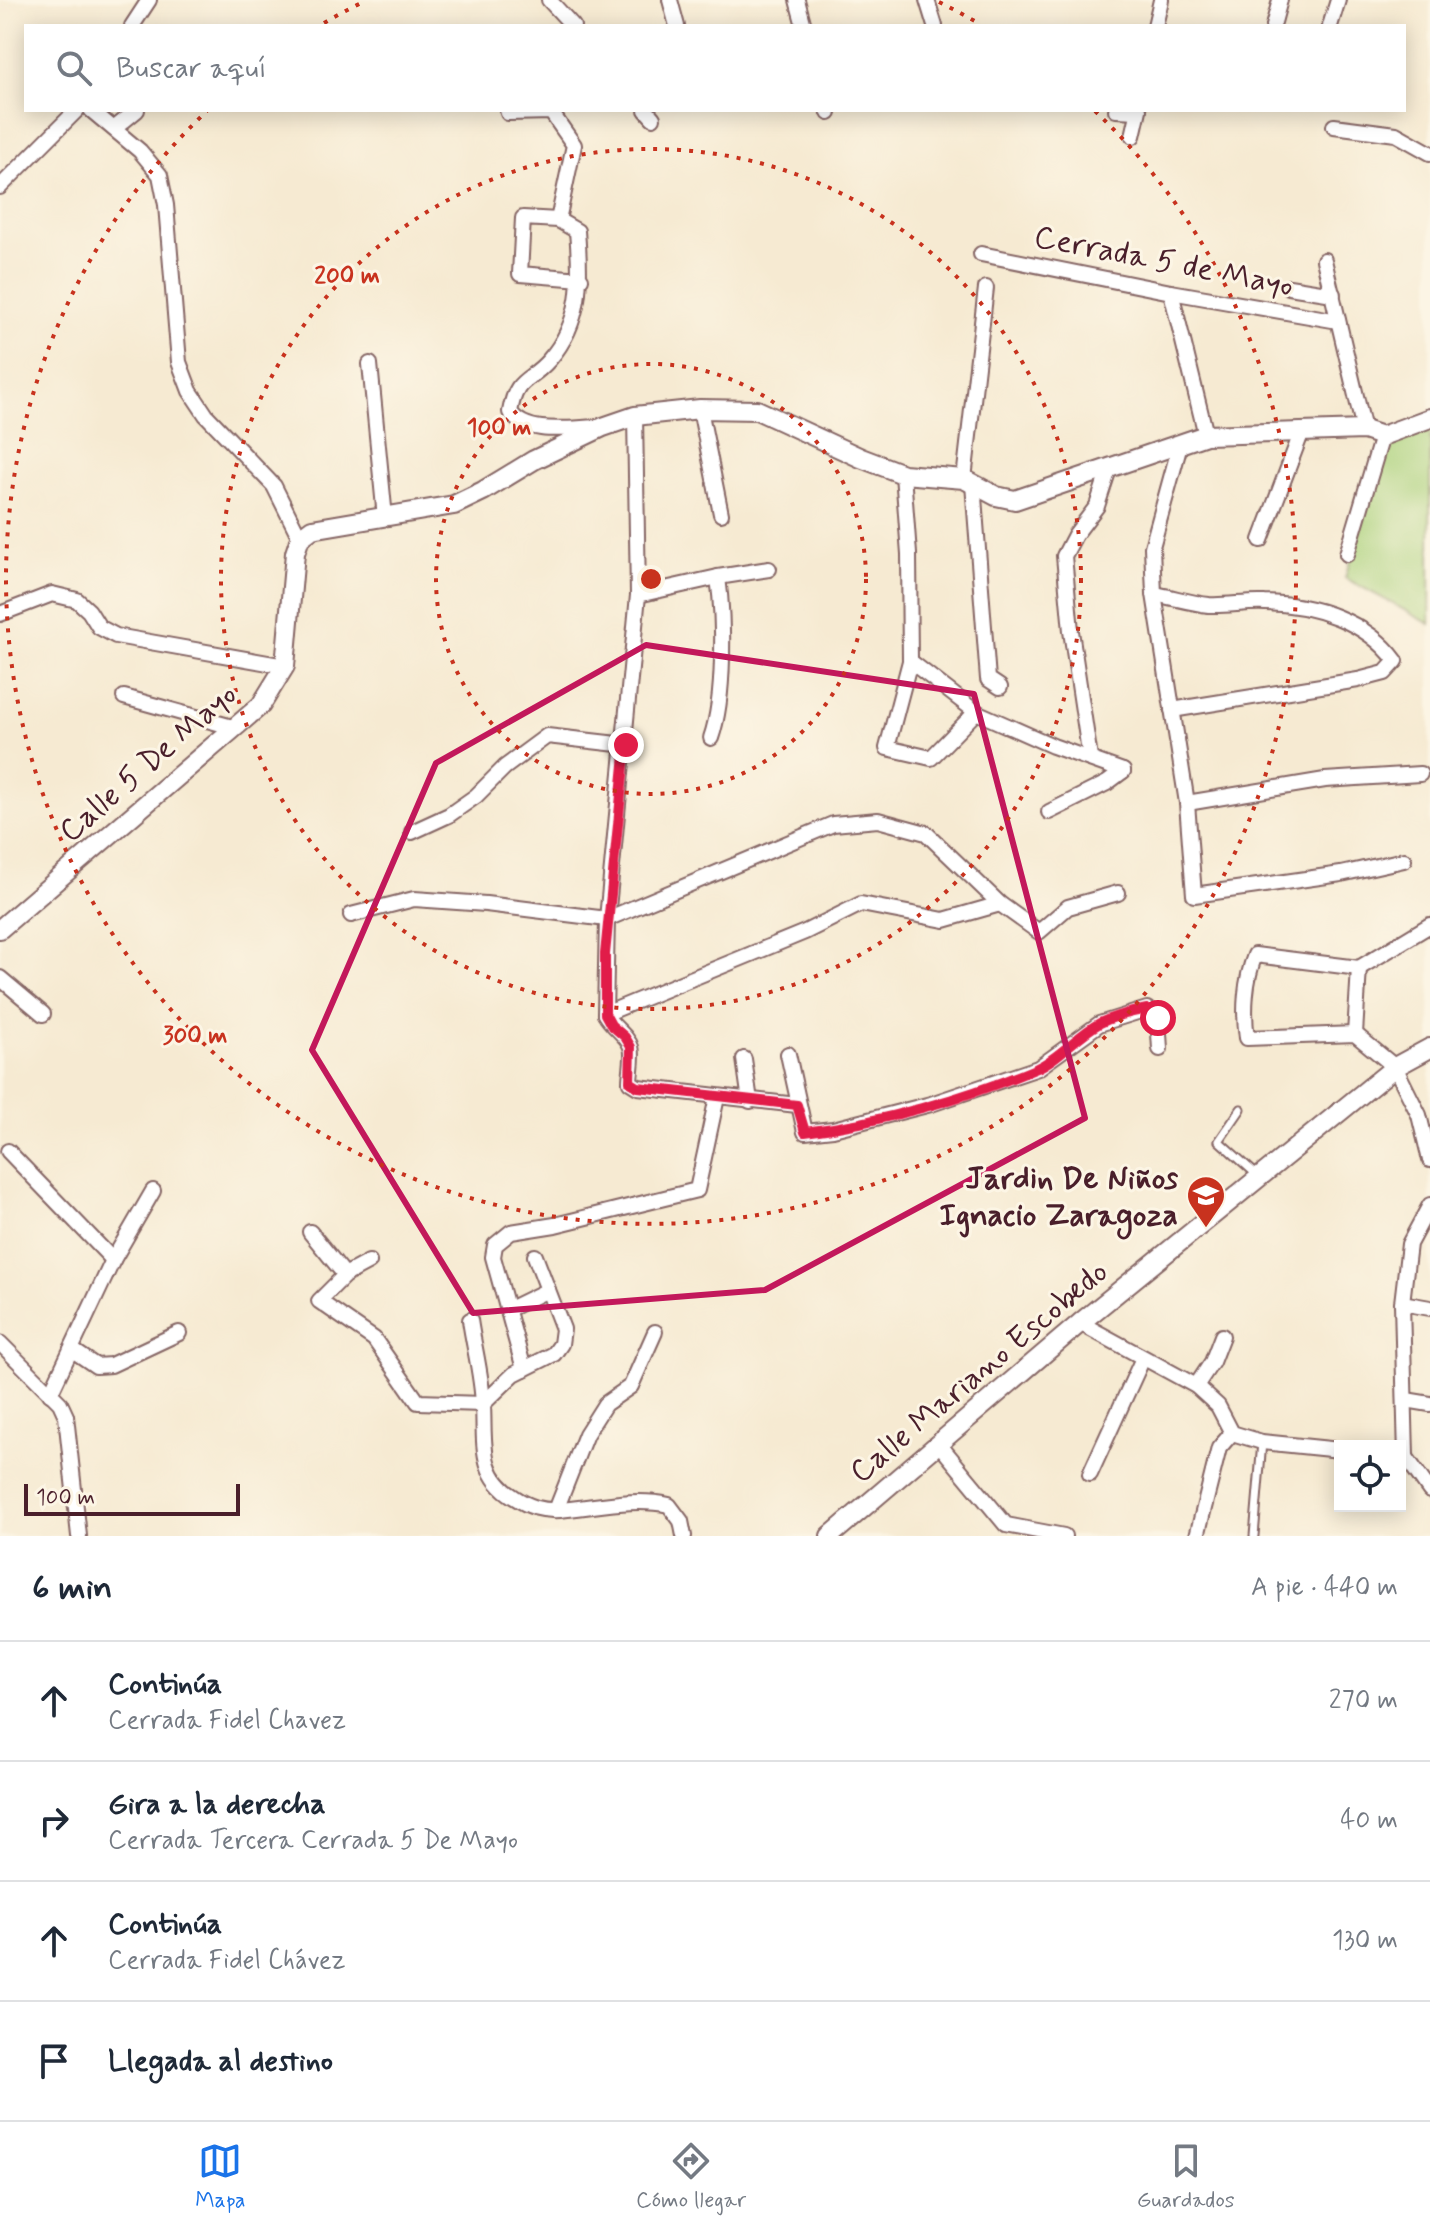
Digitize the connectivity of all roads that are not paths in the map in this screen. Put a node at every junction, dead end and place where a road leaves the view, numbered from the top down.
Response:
1 (149, 0) edge
2 (549, 0) edge
3 (670, 0) edge
4 (797, 0) edge
5 (927, 0) edge
6 (1161, 0) edge
7 (1280, 0) edge
8 (1338, 0) edge
9 (133, 24) edge
10 (571, 24) edge
11 (676, 24) edge
12 (803, 24) edge
13 (934, 24) edge
14 (1155, 24) edge
15 (1274, 24) edge
16 (1331, 24) edge
17 (75, 112) edge
18 (94, 112) edge
19 (135, 112) edge
20 (508, 112) edge
21 (551, 112) edge
22 (551, 112) edge
23 (1138, 112) edge
24 (1334, 126) dead end
25 (115, 128) junction
26 (1133, 136) dead end
27 (1430, 153) edge
28 (0, 187) edge
29 (558, 220) junction
30 (981, 254) dead end
31 (1324, 260) dead end
32 (581, 279) junction
33 (1289, 287) dead end
34 (986, 288) dead end
35 (1171, 292) junction
36 (1333, 294) junction
37 (1338, 321) junction
38 (370, 364) dead end
39 (700, 409) junction
40 (635, 416) junction
41 (1430, 418) edge
42 (603, 427) junction
43 (1302, 431) junction
44 (1373, 433) junction
45 (1206, 435) junction
46 (1180, 445) junction
47 (1110, 466) junction
48 (903, 474) junction
49 (969, 481) junction
50 (721, 514) dead end
51 (385, 518) junction
52 (300, 538) junction
53 (1261, 540) dead end
54 (1347, 554) dead end
55 (769, 569) dead end
56 (718, 577) junction
57 (1154, 594) junction
58 (638, 595) junction
59 (0, 614) edge
60 (910, 661) junction
61 (285, 666) junction
62 (1000, 687) dead end
63 (124, 697) dead end
64 (1172, 710) junction
65 (976, 712) junction
66 (236, 728) junction
67 (711, 738) dead end
68 (626, 745) junction
69 (1090, 758) junction
70 (1420, 774) dead end
71 (1187, 803) junction
72 (1049, 812) dead end
73 (412, 832) dead end
74 (1404, 860) dead end
75 (1118, 893) dead end
76 (1000, 904) junction
77 (351, 915) dead end
78 (607, 919) junction
79 (1430, 925) edge
80 (0, 929) edge
81 (1359, 968) junction
82 (0, 978) edge
83 (43, 1014) dead end
84 (605, 1014) junction
85 (1355, 1034) junction
86 (1430, 1048) edge
87 (1160, 1049) dead end
88 (788, 1054) dead end
89 (744, 1059) dead end
90 (1395, 1067) junction
91 (717, 1097) junction
92 (750, 1101) junction
93 (797, 1105) junction
94 (1241, 1109) dead end
95 (8, 1151) dead end
96 (1430, 1160) edge
97 (1259, 1177) junction
98 (153, 1191) dead end
99 (1430, 1205) edge
100 (310, 1232) dead end
101 (535, 1256) dead end
102 (113, 1260) junction
103 (369, 1262) dead end
104 (345, 1275) junction
105 (548, 1290) junction
106 (1402, 1303) junction
107 (1430, 1308) edge
108 (509, 1309) junction
109 (470, 1320) dead end
110 (1080, 1323) junction
111 (655, 1332) dead end
112 (179, 1333) dead end
113 (1222, 1336) dead end
114 (0, 1343) edge
115 (71, 1349) junction
116 (1143, 1358) junction
117 (524, 1369) junction
118 (1196, 1386) junction
119 (50, 1394) junction
120 (1406, 1400) junction
121 (483, 1404) junction
122 (1430, 1404) edge
123 (1232, 1433) junction
124 (1404, 1440) edge
125 (1262, 1442) junction
126 (938, 1443) junction
127 (1334, 1449) edge
128 (1406, 1461) edge
129 (1090, 1474) dead end
130 (1430, 1491) edge
131 (556, 1510) junction
132 (79, 1536) edge
133 (684, 1536) edge
134 (830, 1536) edge
135 (1064, 1536) edge
136 (1197, 1536) edge
137 (1254, 1536) edge

1 - 9 street
2 - 10 street
3 - 11 street
4 - 12 street
5 - 13 street
6 - 14 street
7 - 15 street
8 - 16 street
17 - 28 street
18 - 25 street
19 - 25 street
20 - 22 street
21 - 29 street
23 - 26 street
24 - 27 street
25 - 52 street
29 - 32 street
29 - 32 street
30 - 35 street, Cerrada 5 de Mayo
31 - 36 street
32 - 42 street
33 - 36 street
34 - 49 street
35 - 37 street, Cerrada 5 de Mayo
35 - 45 street
36 - 37 street
37 - 44 street
38 - 51 street
39 - 40 street
39 - 48 street
39 - 50 street
40 - 42 street
40 - 58 street
41 - 44 street
42 - 51 street
43 - 44 street
43 - 45 street
43 - 53 street
44 - 54 street
45 - 46 street
46 - 47 street
46 - 57 street
47 - 49 street
47 - 69 street
48 - 49 street
48 - 60 street
49 - 62 street
51 - 52 street
52 - 61 street, Calle 5 De Mayo
55 - 56 street
56 - 58 street
56 - 67 street
57 - 64 street
57 - 64 street
58 - 68 street
59 - 61 street
60 - 65 street
60 - 65 street
61 - 66 street, Calle 5 De Mayo
63 - 66 street
64 - 71 street
65 - 69 street
66 - 80 street, Calle 5 De Mayo
68 - 73 street
68 - 78 street
69 - 72 street
70 - 71 street
71 - 74 street
75 - 76 street
76 - 78 street
76 - 84 street
77 - 78 street
78 - 84 street
79 - 81 street
81 - 85 street
81 - 85 street
82 - 83 street
84 - 91 street
85 - 90 street
86 - 90 street, Calle Mariano Escobedo
87 - 93 street
88 - 93 street
89 - 92 street
90 - 96 street
90 - 97 street, Calle Mariano Escobedo
91 - 92 street
91 - 108 street
92 - 93 street
94 - 97 lane
95 - 102 street
97 - 110 street, Calle Mariano Escobedo
98 - 102 street
99 - 106 street
100 - 104 street
101 - 105 street
102 - 115 street
103 - 104 street
104 - 121 street
105 - 108 street
105 - 117 street
106 - 107 street
106 - 120 street
108 - 117 street
109 - 121 street
110 - 116 street
110 - 126 street, Calle Mariano Escobedo
111 - 131 street
112 - 115 street
113 - 118 street
114 - 119 street
115 - 119 street
116 - 118 street
116 - 129 street
117 - 121 street
118 - 123 street
119 - 132 street
120 - 122 street
120 - 124 street
121 - 131 street
123 - 125 street
123 - 136 street
125 - 127 street
125 - 137 lane
126 - 134 street, Calle Mariano Escobedo
126 - 135 street
128 - 130 street
131 - 133 street

